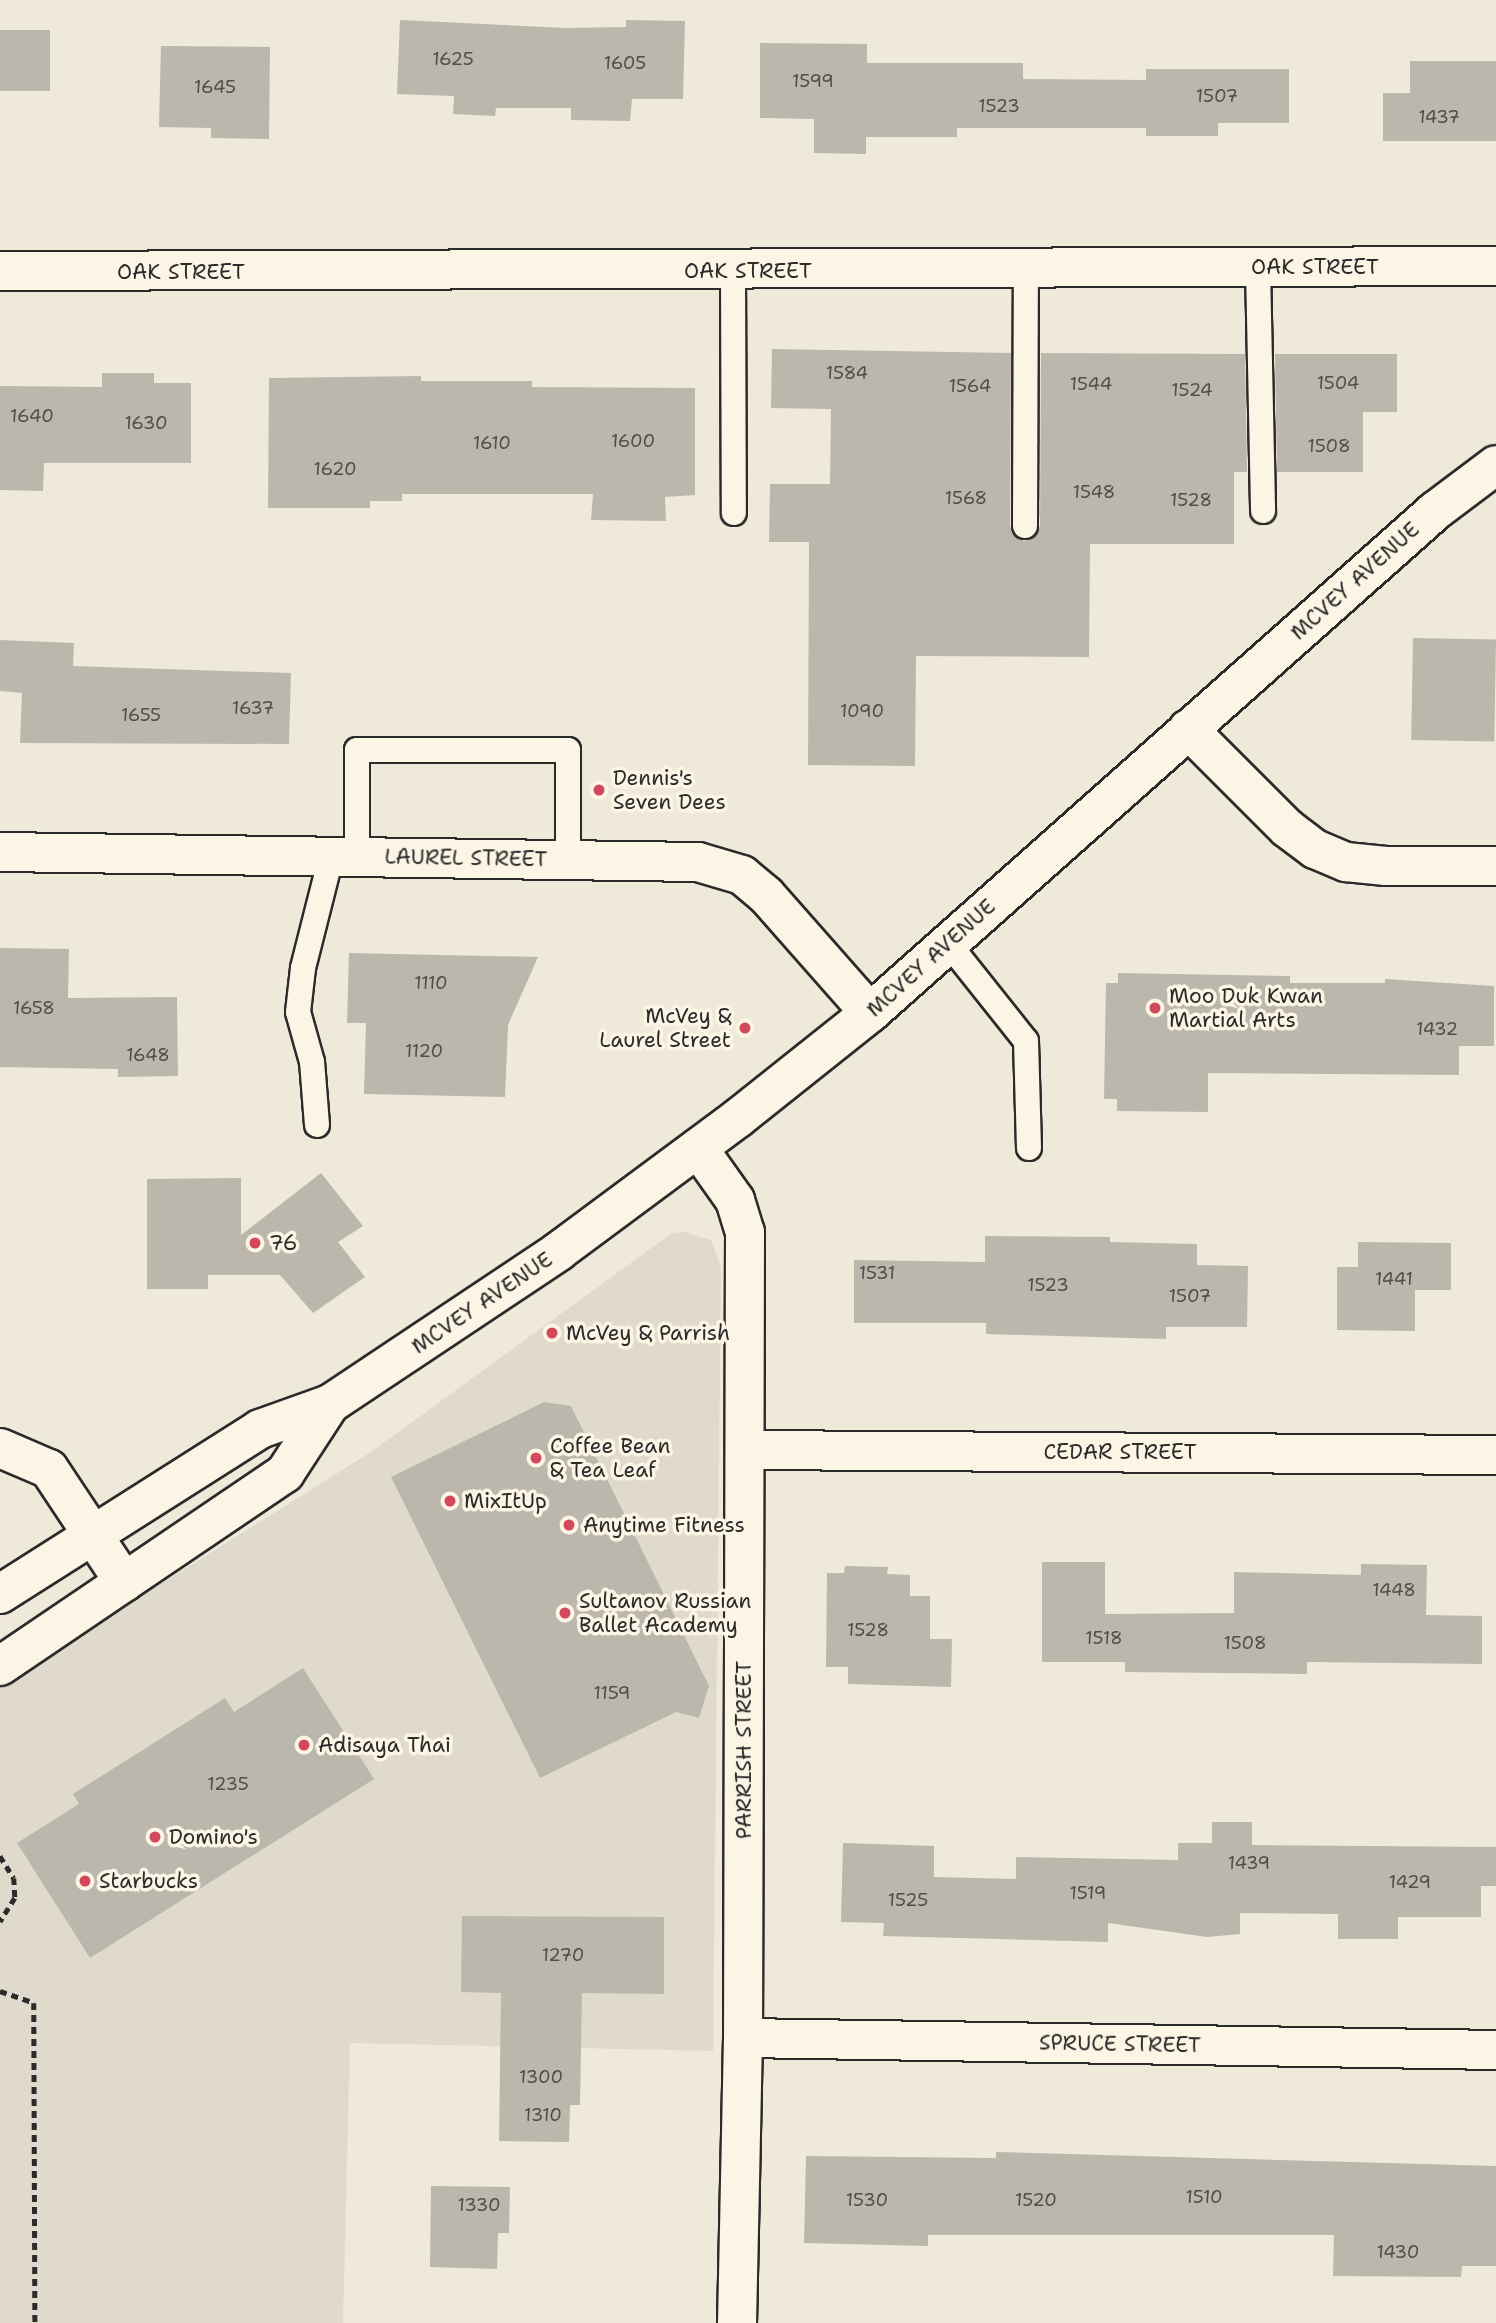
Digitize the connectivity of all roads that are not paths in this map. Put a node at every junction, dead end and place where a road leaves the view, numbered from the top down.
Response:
1 (1496, 266) edge
2 (1258, 268) junction
3 (1026, 269) junction
4 (0, 271) edge
5 (733, 271) junction
6 (1496, 466) edge
7 (1264, 511) dead end
8 (734, 513) dead end
9 (1025, 526) dead end
10 (1188, 729) junction
11 (0, 852) edge
12 (344, 857) junction
13 (568, 860) junction
14 (1496, 866) edge
15 (948, 943) junction
16 (870, 1013) junction
17 (317, 1125) dead end
18 (698, 1148) junction
19 (1029, 1148) dead end
20 (330, 1404) junction
21 (0, 1448) edge
22 (745, 1450) junction
23 (1496, 1455) edge
24 (94, 1534) junction
25 (124, 1582) junction
26 (0, 1594) edge
27 (0, 1666) edge
28 (743, 2038) junction
29 (1496, 2050) edge
30 (737, 2323) edge

1 - 2 street, OAK STREET
2 - 3 street, OAK STREET
2 - 7 lane
3 - 5 street, OAK STREET
3 - 9 lane
4 - 5 street, OAK STREET
5 - 8 lane
6 - 10 street, MCVEY AVENUE
10 - 14 street
10 - 15 street, MCVEY AVENUE
11 - 12 street, LAUREL STREET
12 - 13 street, LAUREL STREET
12 - 13 lane
12 - 17 lane
13 - 16 street, LAUREL STREET
15 - 16 street, MCVEY AVENUE
15 - 19 lane
16 - 18 street, MCVEY AVENUE
18 - 20 street, MCVEY AVENUE
18 - 22 street, PARRISH STREET
20 - 24 street, MCVEY AVENUE
20 - 25 street, MCVEY AVENUE
21 - 24 street
22 - 23 street, CEDAR STREET
22 - 28 street, PARRISH STREET
24 - 25 street
24 - 26 street, MCVEY AVENUE
25 - 27 street, MCVEY AVENUE
28 - 29 street, SPRUCE STREET
28 - 30 street, PARRISH STREET

